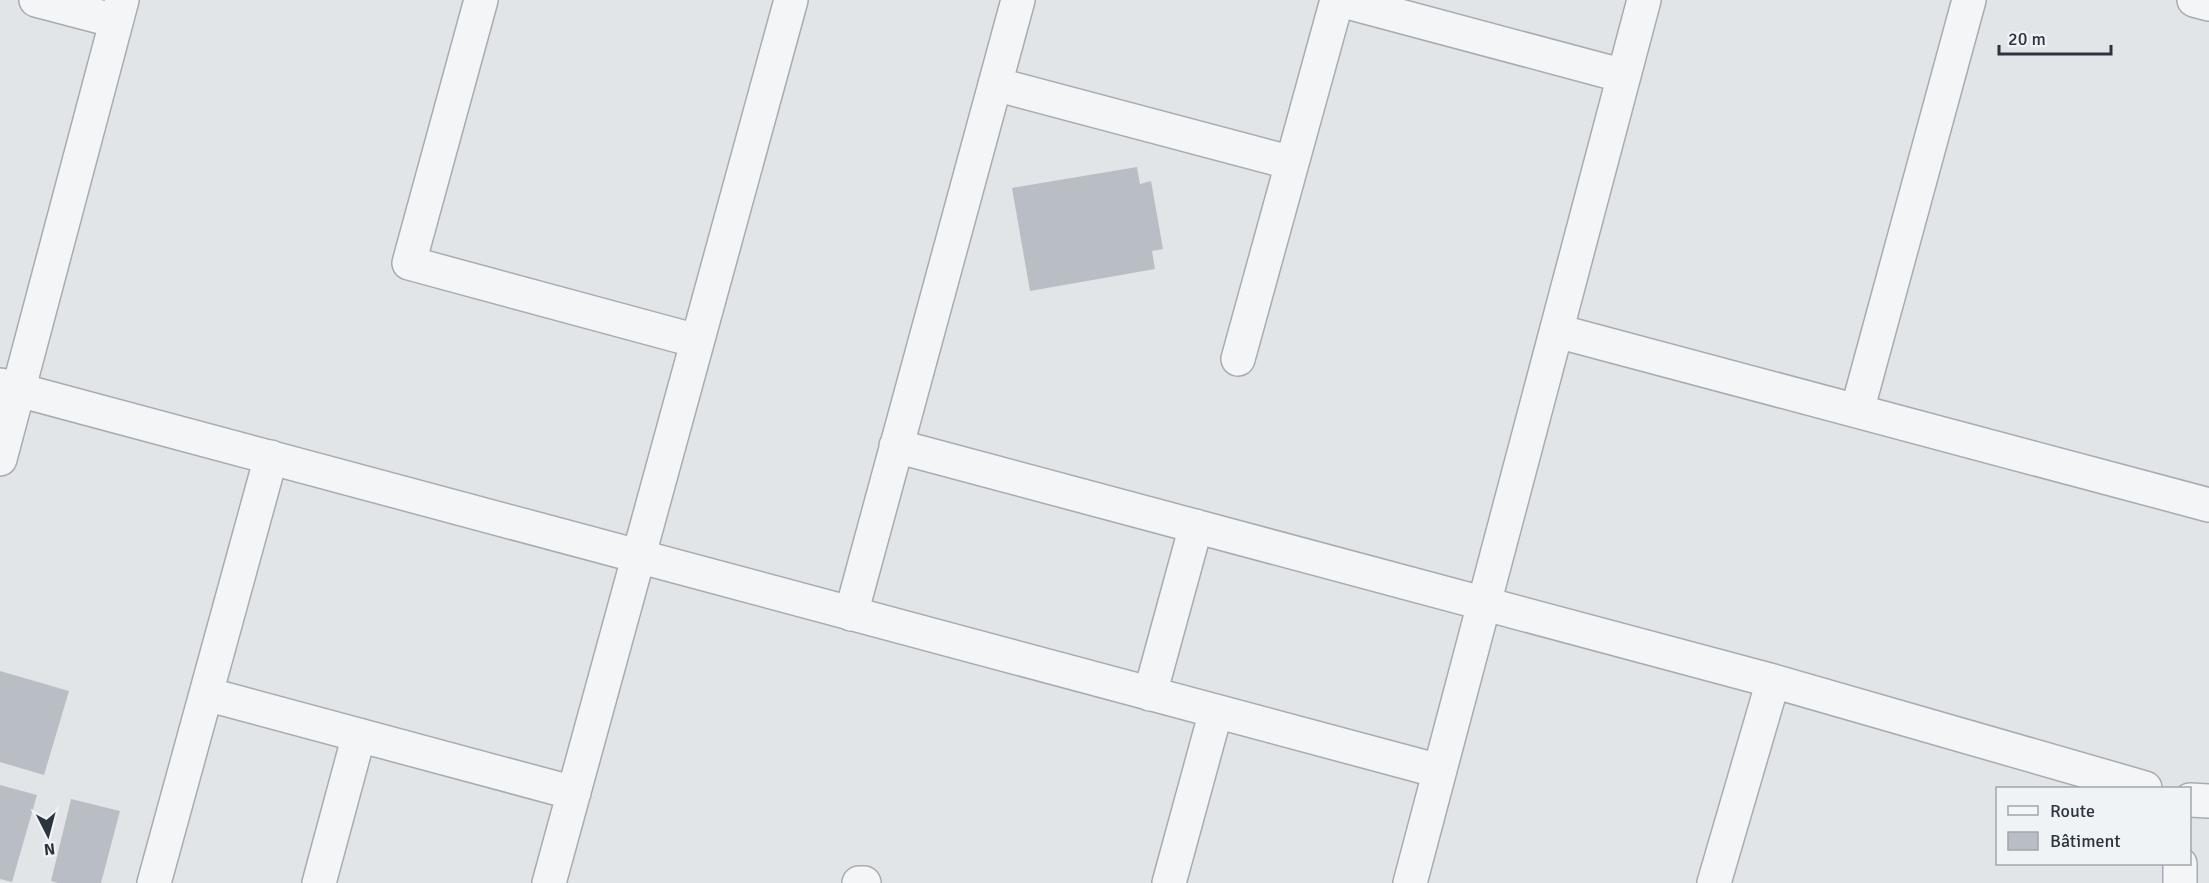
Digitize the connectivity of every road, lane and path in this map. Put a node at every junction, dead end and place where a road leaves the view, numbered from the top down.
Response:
1 (36, 0) edge
2 (481, 0) edge
3 (790, 0) edge
4 (1018, 0) edge
5 (1338, 0) edge
6 (1644, 0) edge
7 (1969, 0) edge
8 (2194, 0) edge
9 (2209, 4) edge
10 (119, 11) edge
11 (1624, 76) junction
12 (995, 84) junction
13 (1292, 164) junction
14 (1557, 331) junction
15 (697, 342) junction
16 (1239, 359) dead end
17 (9, 387) edge
18 (1857, 411) junction
19 (896, 446) junction
20 (271, 457) junction
21 (0, 459) edge
22 (2209, 505) edge
23 (1196, 526) junction
24 (638, 556) junction
25 (1484, 604) junction
26 (851, 614) junction
27 (1773, 681) junction
28 (206, 694) junction
29 (1150, 694) junction
30 (1216, 711) junction
31 (359, 735) junction
32 (1439, 771) junction
33 (2138, 787) edge
34 (574, 793) junction
35 (2191, 800) edge
36 (2209, 801) edge
37 (2180, 865) edge
38 (154, 883) edge
39 (319, 883) edge
40 (549, 883) edge
41 (1169, 883) edge
42 (1410, 883) edge
43 (1714, 883) edge
44 (2180, 883) edge

1 - 10 street
2 - 15 street
3 - 15 street
4 - 12 street
5 - 11 street
5 - 13 street
6 - 11 street
7 - 18 street
8 - 9 street
10 - 17 street
11 - 14 street
12 - 13 street
12 - 19 street
13 - 16 street
14 - 18 street
14 - 25 street
15 - 24 street
17 - 20 street
17 - 21 street
18 - 22 street
19 - 23 street
19 - 26 street
20 - 24 street
20 - 28 street
23 - 25 street
23 - 29 street
24 - 26 street
24 - 34 street
25 - 27 street
25 - 32 street
26 - 29 street
27 - 33 street
27 - 43 street
28 - 31 street
28 - 38 street
29 - 30 street
30 - 32 street
30 - 41 street
31 - 34 street
31 - 39 street
32 - 42 street
34 - 40 street
35 - 36 street
37 - 44 street

